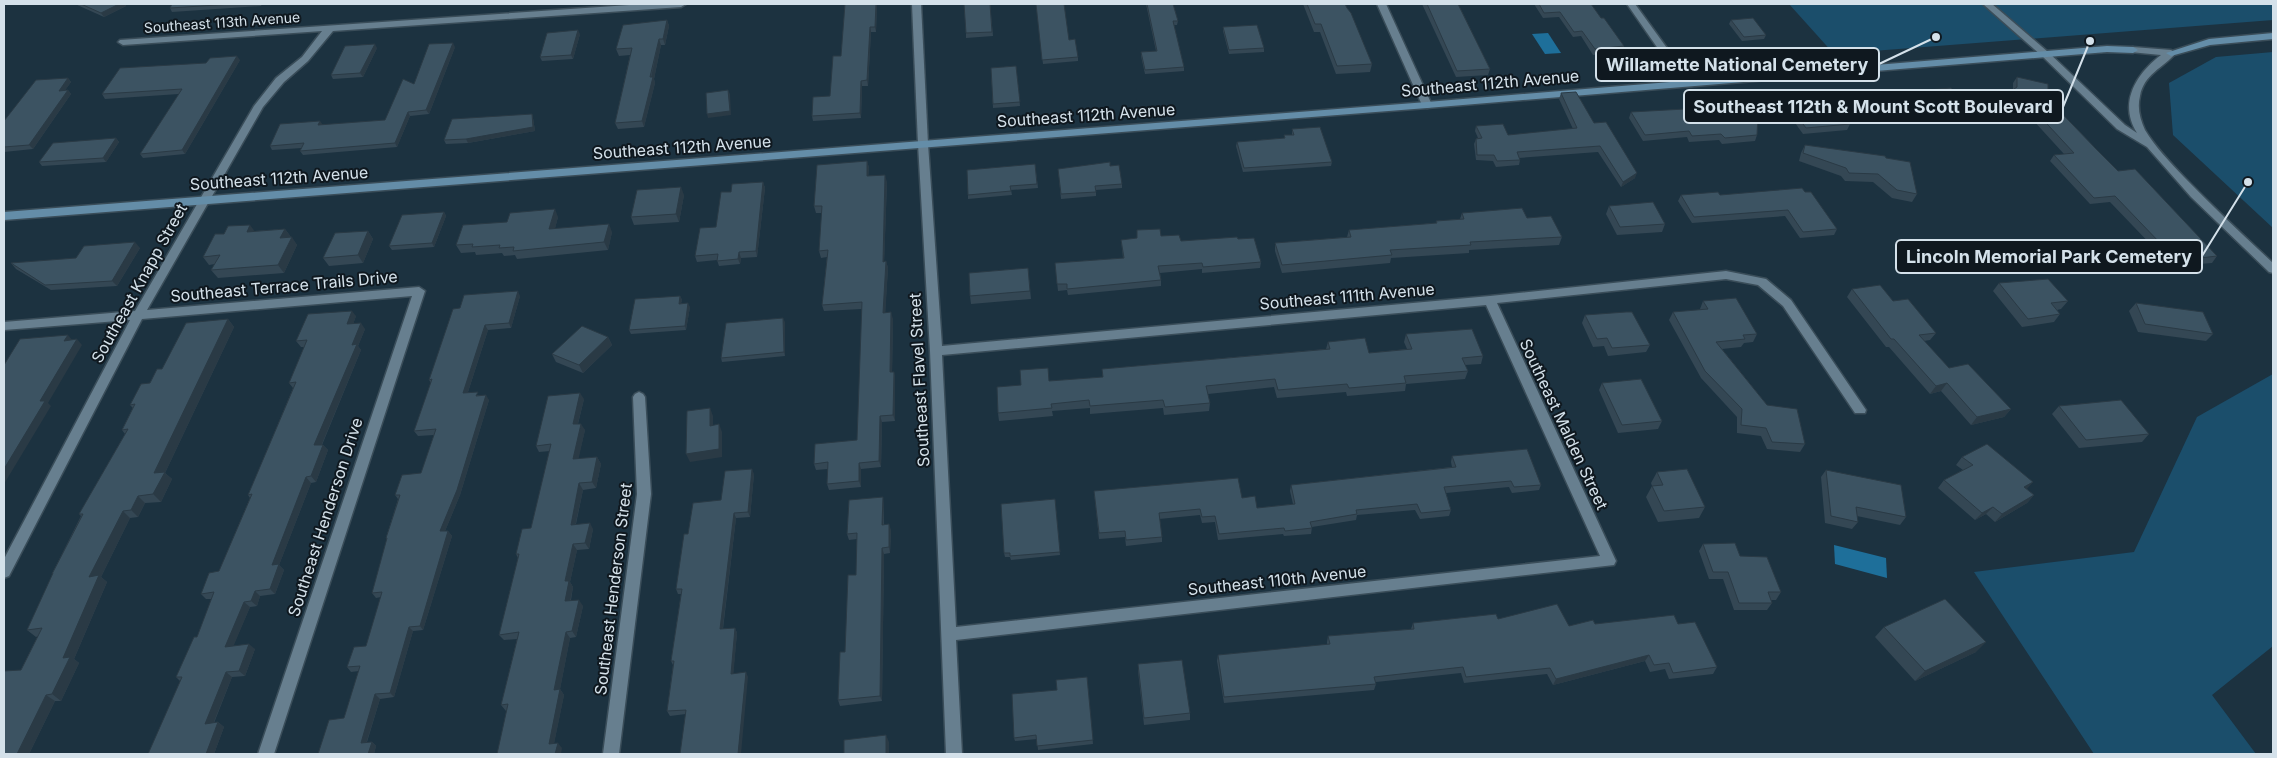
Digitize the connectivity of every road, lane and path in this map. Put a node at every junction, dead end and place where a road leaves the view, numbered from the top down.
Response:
1 (681, 4) edge
2 (916, 4) edge
3 (1381, 4) edge
4 (1631, 4) edge
5 (1987, 4) edge
6 (329, 29) junction
7 (2273, 36) edge
8 (123, 42) dead end
9 (2133, 50) joint
10 (2171, 53) junction
11 (2045, 54) junction
12 (1688, 84) junction
13 (1426, 105) junction
14 (923, 144) junction
15 (2153, 148) junction
16 (204, 200) junction
17 (4, 216) edge
18 (2273, 269) edge
19 (419, 291) joint
20 (1490, 300) junction
21 (138, 315) junction
22 (4, 326) edge
23 (936, 351) junction
24 (640, 397) dead end
25 (1860, 410) dead end
26 (1609, 561) joint
27 (4, 572) edge
28 (948, 634) junction
29 (266, 754) edge
30 (611, 754) edge
31 (954, 754) edge

1 - 6 street, Southeast 113th Avenue
2 - 14 street, Southeast Flavel Street
3 - 13 street
4 - 12 street
5 - 11 street
6 - 8 street, Southeast 113th Avenue
6 - 16 street, Southeast Knapp Street
7 - 10 main road
9 - 10 street, Southeast 112th Avenue
9 - 11 main road, Southeast 112th Avenue
10 - 15 street
11 - 12 main road, Southeast 112th Avenue
11 - 15 street
12 - 13 main road, Southeast 112th Avenue
13 - 14 main road, Southeast 112th Avenue
14 - 16 main road, Southeast 112th Avenue
14 - 23 street, Southeast Flavel Street
15 - 18 street
16 - 17 main road, Southeast 112th Avenue
16 - 21 street, Southeast Knapp Street
19 - 21 street, Southeast Terrace Trails Drive
19 - 29 street, Southeast Henderson Drive
20 - 23 street, Southeast 111th Avenue
20 - 25 street, Southeast 111th Avenue
20 - 26 street, Southeast Malden Street
21 - 22 street, Southeast Terrace Trails Drive
21 - 27 street, Southeast Knapp Street
23 - 28 street, Southeast Flavel Street
24 - 30 street, Southeast Henderson Street
26 - 28 street, Southeast 110th Avenue
28 - 31 street, Southeast Flavel Street

